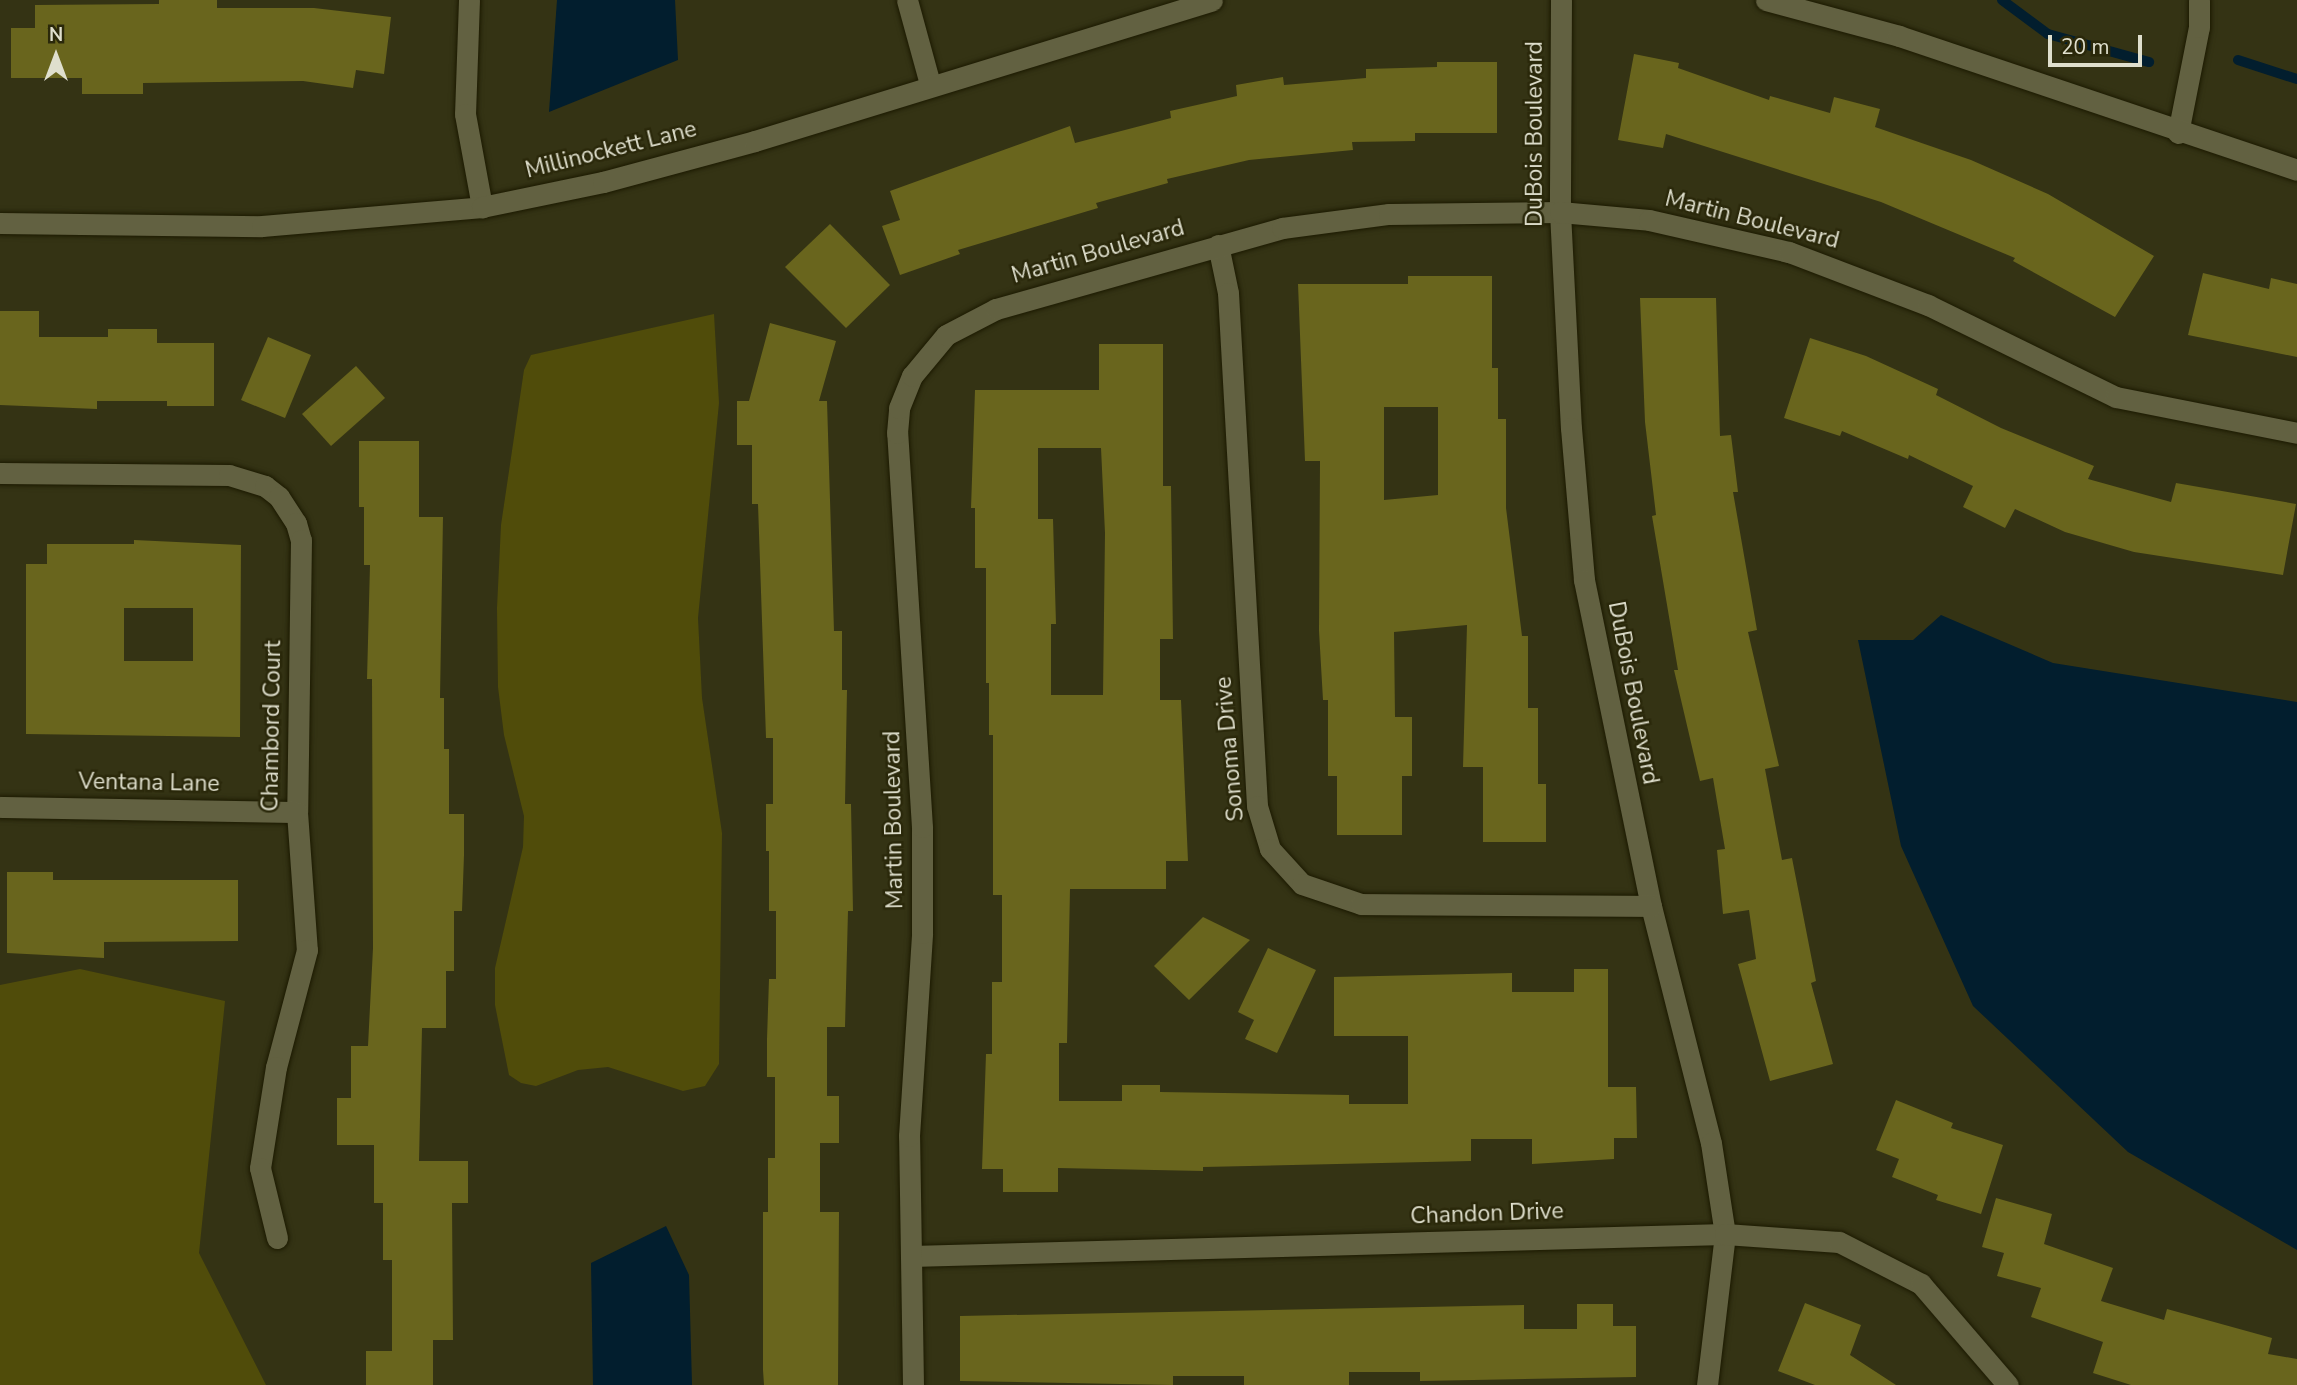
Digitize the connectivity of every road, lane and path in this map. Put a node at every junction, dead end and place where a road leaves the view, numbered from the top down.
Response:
1 (469, 0) edge
2 (906, 0) edge
3 (1212, 0) edge
4 (1561, 0) edge
5 (1766, 0) edge
6 (2199, 0) edge
7 (930, 83) junction
8 (2178, 133) junction
9 (2297, 170) edge
10 (482, 206) junction
11 (1560, 212) junction
12 (0, 223) edge
13 (1218, 244) junction
14 (2297, 433) edge
15 (0, 473) edge
16 (0, 807) edge
17 (297, 812) junction
18 (1651, 906) junction
19 (1725, 1234) junction
20 (277, 1238) dead end
21 (911, 1256) junction
22 (913, 1385) edge
23 (1707, 1385) edge
24 (2008, 1385) edge

1 - 10 street
2 - 7 street
3 - 7 street, Millinockett Lane
4 - 11 street, DuBois Boulevard
5 - 8 street
6 - 8 street
7 - 10 street, Millinockett Lane
8 - 9 street
10 - 12 street, Millinockett Lane
11 - 13 street, Martin Boulevard
11 - 14 street, Martin Boulevard
11 - 18 street, DuBois Boulevard
13 - 18 street, Sonoma Drive
13 - 21 street, Martin Boulevard
15 - 17 street, Chambord Court
16 - 17 street, Ventana Lane
17 - 20 street, Chambord Court
18 - 19 street, DuBois Boulevard
19 - 21 street, Chandon Drive
19 - 23 street, DuBois Boulevard
19 - 24 street, Chandon Drive
21 - 22 street, Martin Boulevard

